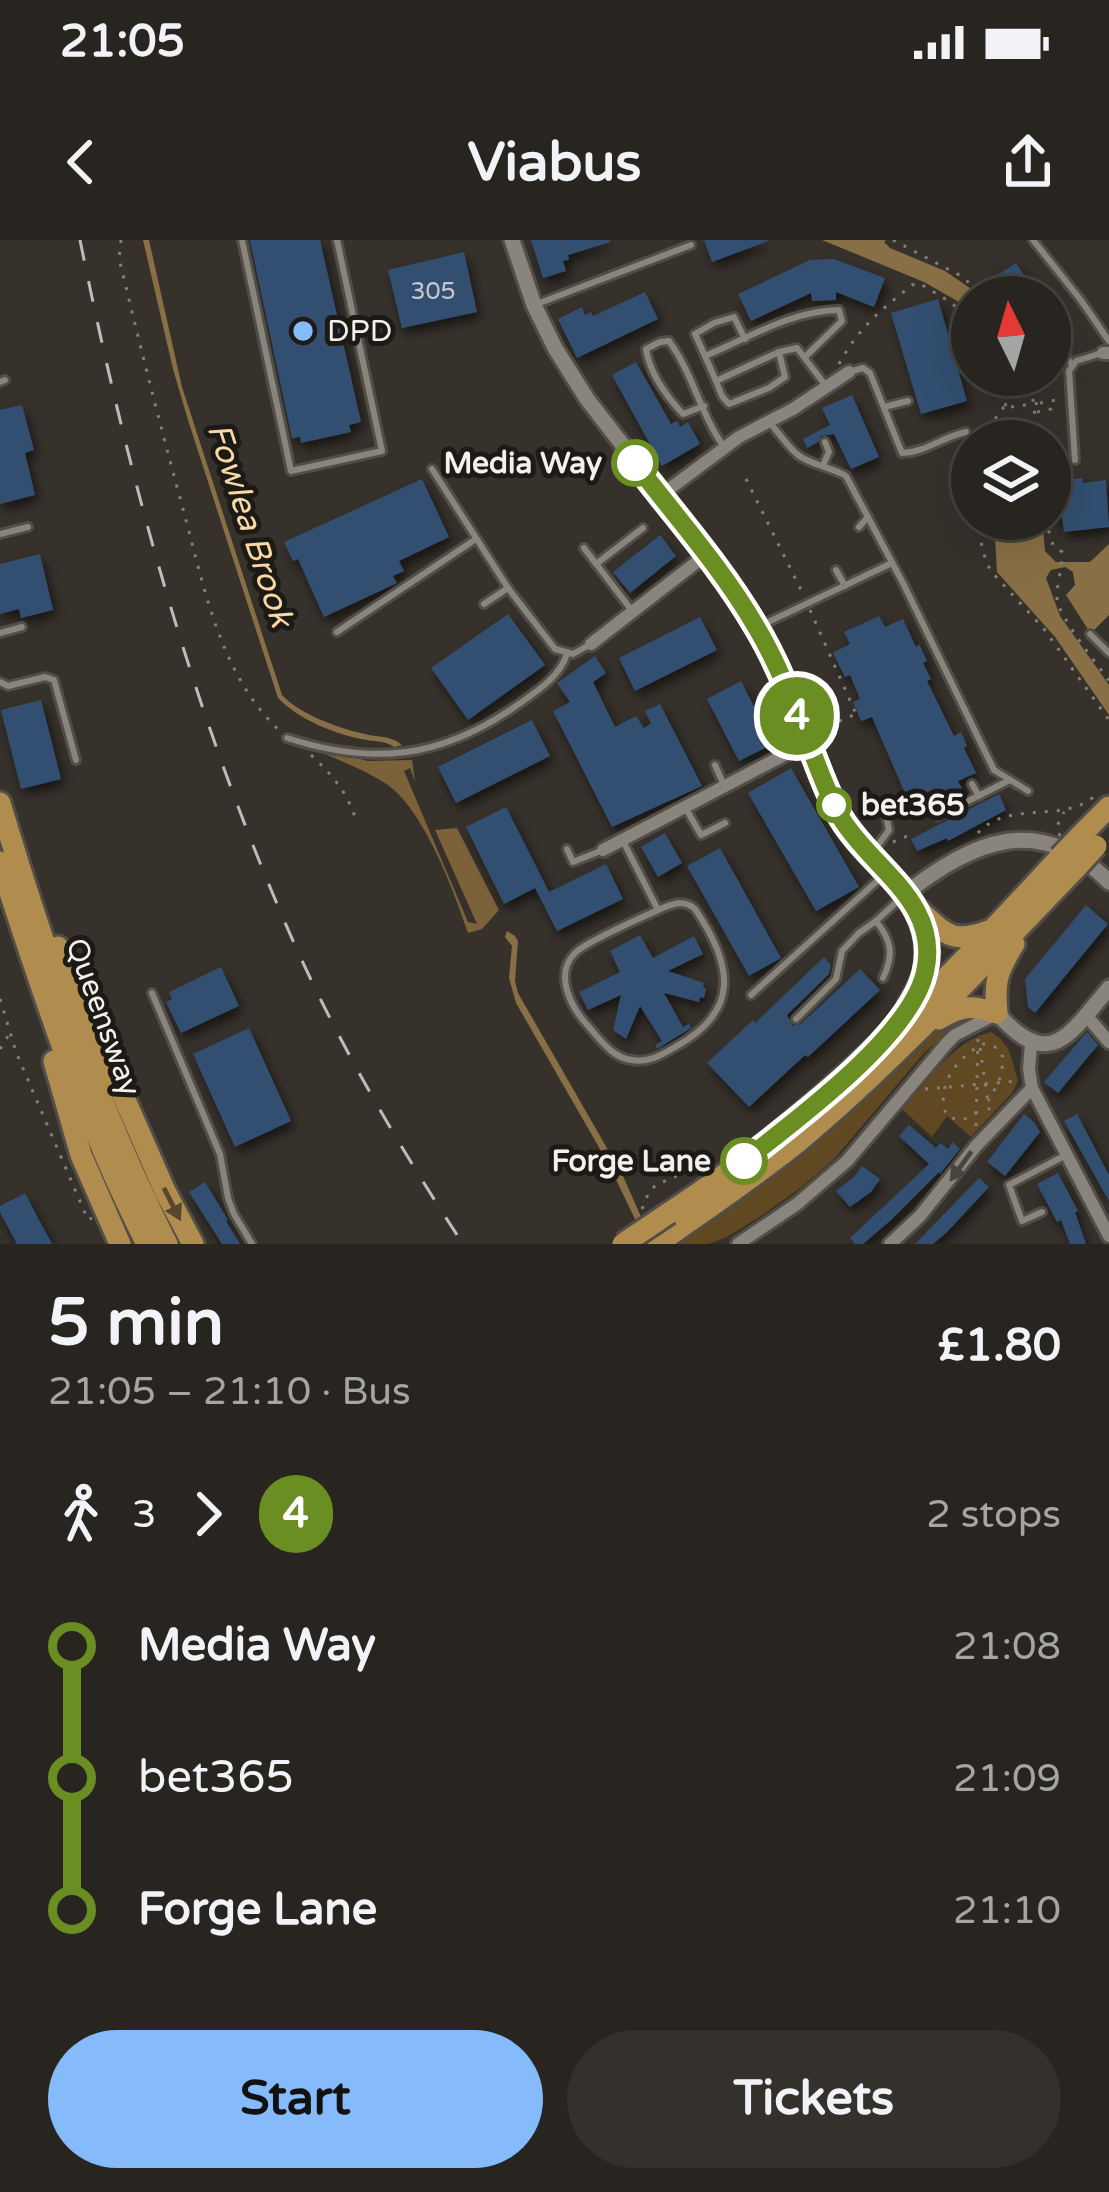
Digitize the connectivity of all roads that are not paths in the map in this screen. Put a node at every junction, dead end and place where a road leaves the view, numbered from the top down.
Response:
1 (242, 240) edge
2 (337, 240) edge
3 (512, 240) edge
4 (1033, 240) edge
5 (691, 245) dead end
6 (534, 305) junction
7 (745, 339) junction
8 (1107, 349) edge
9 (779, 352) junction
10 (705, 356) junction
11 (806, 356) junction
12 (1072, 365) joint
13 (846, 374) joint
14 (716, 381) junction
15 (826, 387) junction
16 (908, 400) dead end
17 (704, 406) junction
18 (884, 407) junction
19 (770, 422) junction
20 (951, 436) edge
21 (825, 442) dead end
22 (724, 447) junction
23 (1075, 460) dead end
24 (823, 466) junction
25 (432, 469) dead end
26 (660, 496) junction
27 (868, 517) junction
28 (28, 527) dead end
29 (859, 527) dead end
30 (643, 528) dead end
31 (0, 533) edge
32 (476, 539) junction
33 (584, 548) dead end
34 (707, 554) junction
35 (892, 563) junction
36 (596, 564) junction
37 (836, 570) dead end
38 (845, 586) junction
39 (508, 588) junction
40 (484, 604) dead end
41 (634, 612) junction
42 (22, 627) dead end
43 (757, 627) junction
44 (337, 632) dead end
45 (0, 633) edge
46 (1090, 634) dead end
47 (591, 644) joint
48 (1109, 653) edge
49 (567, 654) junction
50 (0, 682) edge
51 (292, 740) road end
52 (808, 742) junction
53 (76, 760) dead end
54 (715, 765) dead end
55 (1011, 780) junction
56 (972, 784) dead end
57 (725, 787) junction
58 (1028, 790) dead end
59 (979, 796) junction
60 (1108, 798) edge
61 (0, 802) edge
62 (685, 807) junction
63 (886, 814) dead end
64 (938, 816) dead end
65 (725, 823) dead end
66 (622, 840) junction
67 (1080, 846) edge
68 (567, 849) dead end
69 (603, 850) joint
70 (871, 854) junction
71 (4, 856) edge
72 (888, 871) junction
73 (1109, 881) edge
74 (909, 899) junction
75 (1041, 904) junction
76 (658, 910) junction
77 (876, 921) junction
78 (995, 928) junction
79 (884, 978) dead end
80 (1109, 988) edge
81 (152, 993) dead end
82 (751, 995) dead end
83 (1086, 1015) junction
84 (796, 1018) dead end
85 (984, 1024) junction
86 (915, 1035) junction
87 (1109, 1042) edge
88 (883, 1043) junction
89 (1031, 1044) junction
90 (1030, 1084) junction
91 (1067, 1154) junction
92 (1042, 1212) dead end
93 (674, 1221) junction
94 (1109, 1236) edge
95 (120, 1244) edge
96 (147, 1244) edge
97 (166, 1244) edge
98 (193, 1244) edge
99 (252, 1244) edge
100 (623, 1244) edge
101 (656, 1244) edge
102 (738, 1244) edge
103 (890, 1244) edge

1 - 2 lane
3 - 6 street
4 - 8 lane
5 - 6 lane
6 - 26 street
7 - 10 lane
7 - 10 lane
7 - 11 lane
8 - 12 lane
9 - 11 lane
9 - 14 lane
9 - 14 lane
10 - 14 lane
11 - 15 lane
12 - 23 lane
13 - 15 street
13 - 18 lane
15 - 19 street
16 - 18 lane
17 - 17 lane
17 - 22 lane
18 - 20 lane
19 - 22 street
19 - 24 lane
21 - 24 lane
22 - 26 street
24 - 27 lane
25 - 32 lane
26 - 34 street
27 - 29 lane
27 - 35 lane
28 - 31 lane
30 - 36 lane
32 - 39 lane
32 - 44 lane
33 - 36 lane
34 - 41 street
34 - 43 street
35 - 38 lane
35 - 55 lane
36 - 41 lane
37 - 38 lane
38 - 43 lane
39 - 40 lane
39 - 49 lane
41 - 47 street
42 - 45 lane
43 - 52 street
46 - 48 lane
47 - 49 lane
49 - 51 lane
50 - 53 lane
52 - 57 street
52 - 70 street
54 - 57 lane
55 - 58 lane
55 - 59 lane
56 - 59 lane
57 - 62 street
59 - 64 lane
60 - 67 highway
61 - 71 highway, Queensway
62 - 65 lane
62 - 66 street
63 - 70 lane
66 - 69 street
66 - 76 lane
67 - 75 highway
67 - 78 highway
68 - 69 lane
70 - 72 street
71 - 95 highway
71 - 96 highway, Queensway
71 - 97 highway, Queensway
71 -> 98 highway
72 - 74 street
72 - 82 lane
73 - 74 street
74 - 77 lane
74 - 78 highway
74 - 88 highway
75 - 85 highway
75 - 86 highway
76 - 76 lane
77 - 79 lane
77 - 84 lane
78 - 88 highway
80 - 83 street
81 - 99 lane
83 - 87 street
83 - 89 street
85 - 86 highway
85 - 89 street
85 - 102 street
86 - 93 highway
88 - 93 highway
89 - 90 street
90 - 91 street
90 -> 103 street
91 - 92 lane
91 - 94 street
93 - 100 highway, bridge
93 - 101 highway

